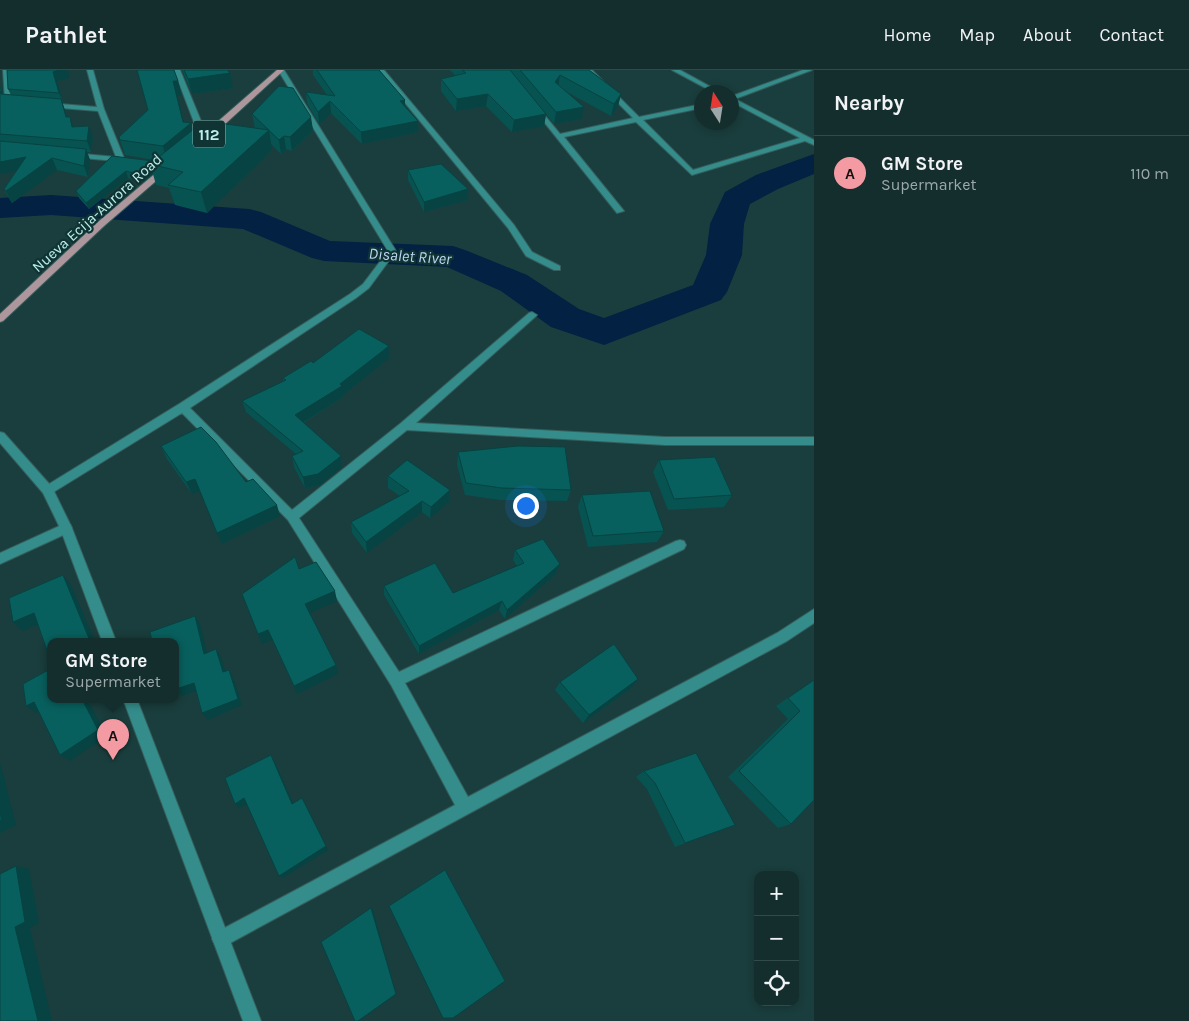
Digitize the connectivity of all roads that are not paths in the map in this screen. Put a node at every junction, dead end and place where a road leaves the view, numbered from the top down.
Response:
1 (6, 70) edge
2 (90, 70) edge
3 (177, 70) edge
4 (281, 70) edge
5 (588, 70) edge
6 (675, 70) edge
7 (809, 70) edge
8 (385, 71) edge
9 (704, 85) edge
10 (739, 96) edge
11 (529, 99) edge
12 (739, 103) edge
13 (27, 104) edge
14 (36, 104) edge
15 (694, 108) edge
16 (100, 110) junction
17 (640, 120) junction
18 (559, 136) junction
19 (204, 138) junction
20 (805, 138) junction
21 (814, 143) edge
22 (198, 144) edge
23 (64, 154) edge
24 (121, 159) junction
25 (176, 160) edge
26 (131, 161) edge
27 (160, 165) edge
28 (170, 166) junction
29 (620, 211) dead end
30 (557, 268) dead end
31 (532, 315) dead end
32 (0, 319) edge
33 (183, 407) junction
34 (405, 426) junction
35 (0, 436) edge
36 (814, 441) edge
37 (48, 490) junction
38 (292, 517) junction
39 (66, 528) junction
40 (680, 544) dead end
41 (0, 559) edge
42 (814, 616) edge
43 (108, 638) edge
44 (396, 680) junction
45 (132, 703) edge
46 (465, 807) junction
47 (221, 938) junction
48 (252, 1021) edge

1 - 13 street
2 - 16 street
3 - 19 street
4 - 19 main road, 112
4 - 33 street
5 - 17 street
6 - 9 street
7 - 10 street
8 - 30 street
11 - 18 street
12 - 20 street
14 - 16 street
15 - 17 street
16 - 24 street
17 - 18 street
17 - 20 street
18 - 29 street
19 - 22 main road, 112
20 - 21 street
23 - 24 street
24 - 26 street
25 - 28 main road, Nueva Ecija-Aurora Road / 112
27 - 28 street
28 - 32 main road, Nueva Ecija-Aurora Road / 112
31 - 34 street
33 - 37 street
33 - 38 street
34 - 36 street
34 - 38 street
35 - 37 street
37 - 39 street
38 - 44 street
39 - 41 street
39 - 43 street
40 - 44 street
42 - 46 street
44 - 46 street
45 - 47 street
46 - 47 street
47 - 48 street

